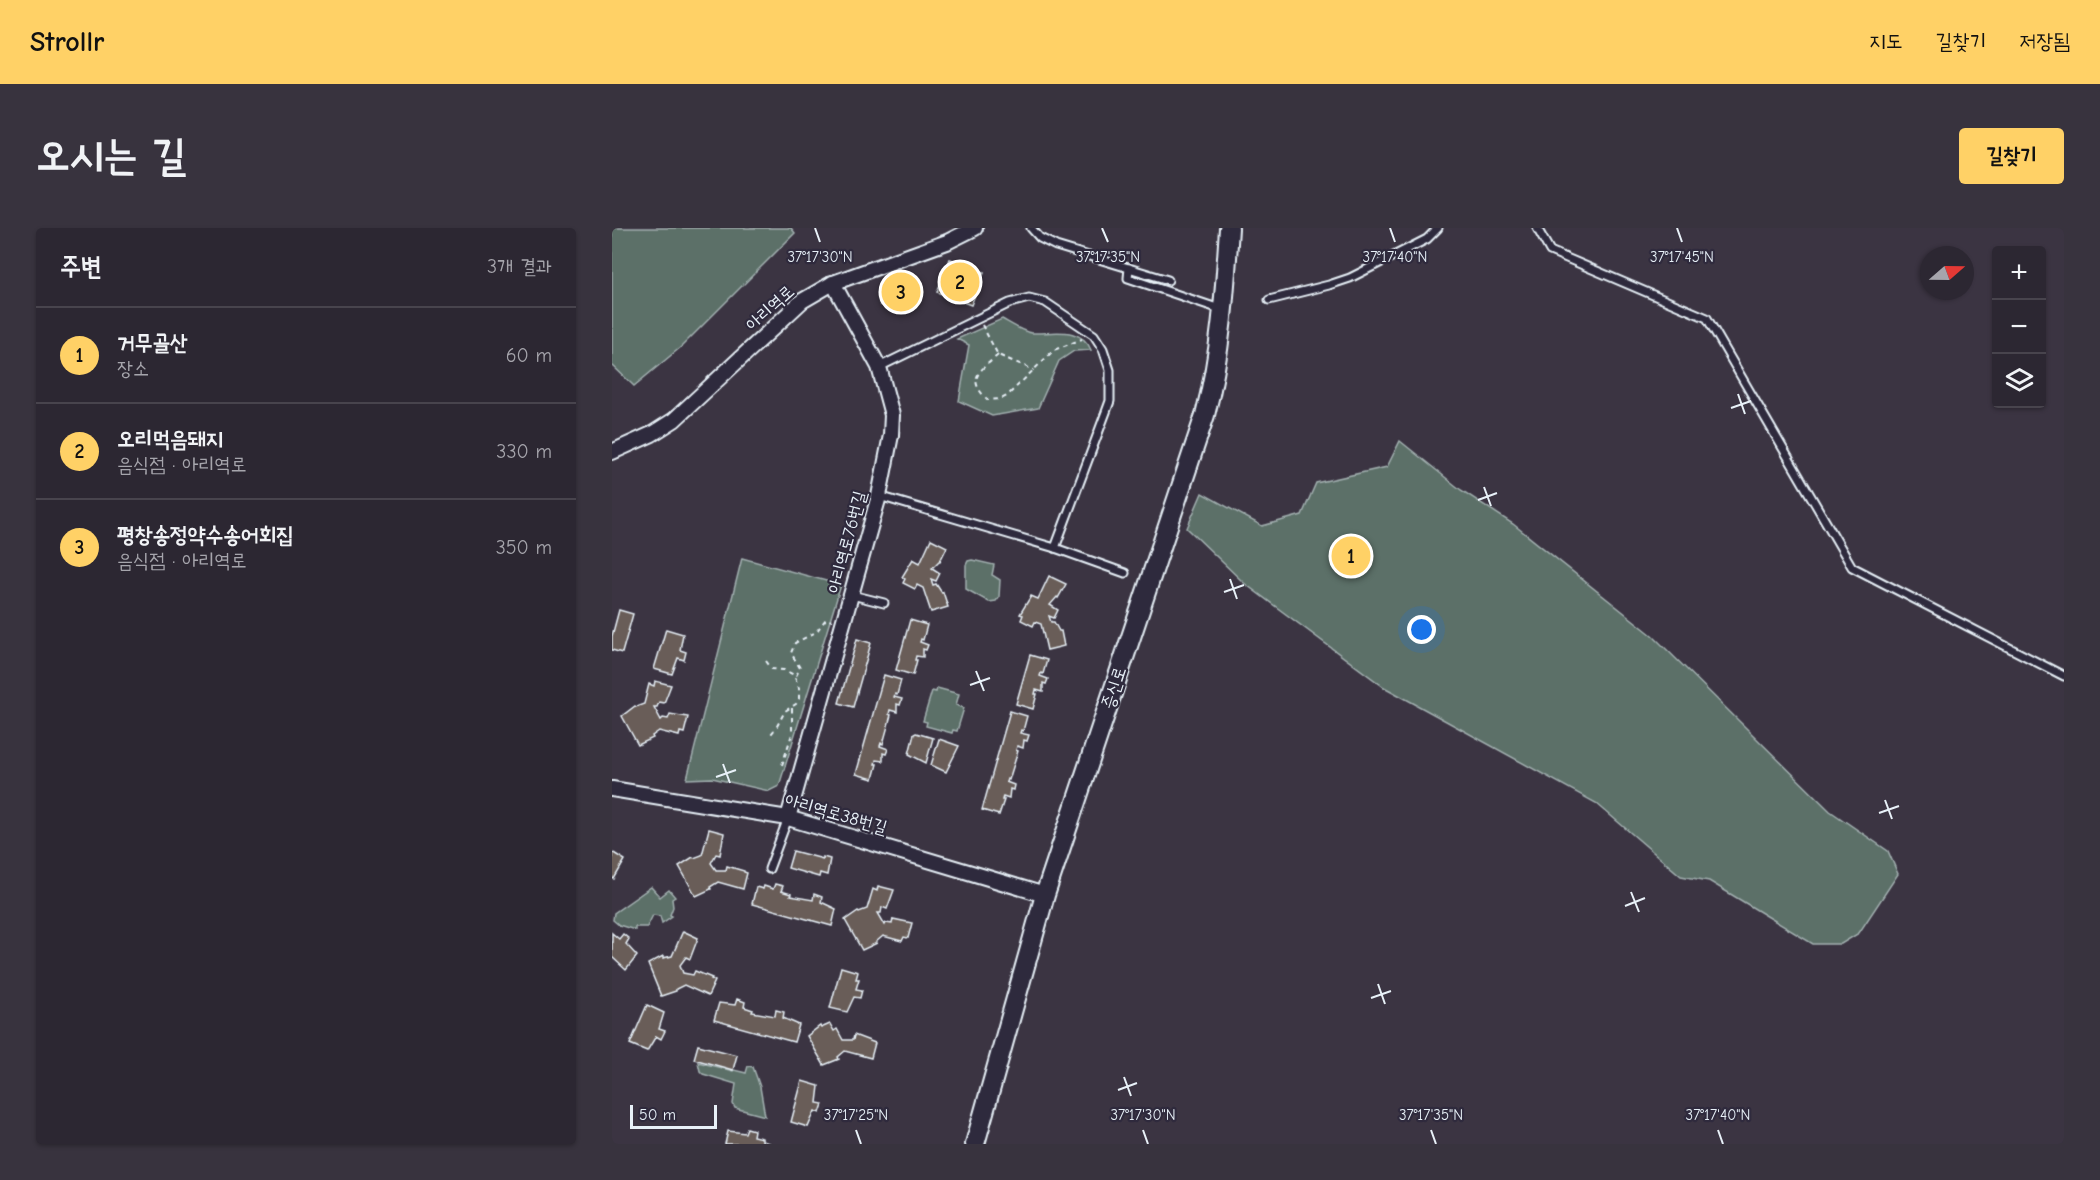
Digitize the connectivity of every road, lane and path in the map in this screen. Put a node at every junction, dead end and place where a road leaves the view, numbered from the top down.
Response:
1 (975, 228) edge
2 (1031, 228) edge
3 (1229, 228) edge
4 (1438, 228) edge
5 (1538, 228) edge
6 (1129, 268) junction
7 (1168, 280) dead end
8 (833, 282) junction
9 (1269, 300) dead end
10 (1223, 309) junction
11 (979, 319) junction
12 (1094, 335) junction
13 (998, 355) junction
14 (879, 367) junction
15 (1034, 370) junction
16 (612, 452) edge
17 (879, 496) junction
18 (1055, 548) junction
19 (1125, 573) dead end
20 (852, 595) junction
21 (884, 603) dead end
22 (826, 619) dead end
23 (766, 661) dead end
24 (2064, 676) edge
25 (795, 677) junction
26 (792, 707) junction
27 (771, 734) dead end
28 (782, 765) dead end
29 (612, 789) edge
30 (788, 818) junction
31 (769, 869) dead end
32 (1045, 895) junction
33 (975, 1144) edge

1 - 8 street, 아리역로
2 - 6 lane
3 - 10 street, 증신로
4 - 9 lane
5 - 24 lane
6 - 7 lane
6 - 10 lane
8 - 14 street, 아리역로76번길
8 - 16 street, 아리역로
10 - 32 street, 증신로
11 - 12 lane
11 - 13 path
11 - 14 lane
12 - 15 path
12 - 18 lane
13 - 15 path
13 - 15 path
14 - 17 street, 아리역로76번길
17 - 18 lane
17 - 20 street, 아리역로76번길
18 - 19 lane
20 - 21 lane
20 - 30 street, 아리역로76번길
22 - 25 path
23 - 25 path
25 - 26 path
26 - 27 path
26 - 28 path
29 - 30 street, 아리역로38번길
30 - 31 lane
30 - 32 street, 아리역로38번길
32 - 33 street, 증신로

